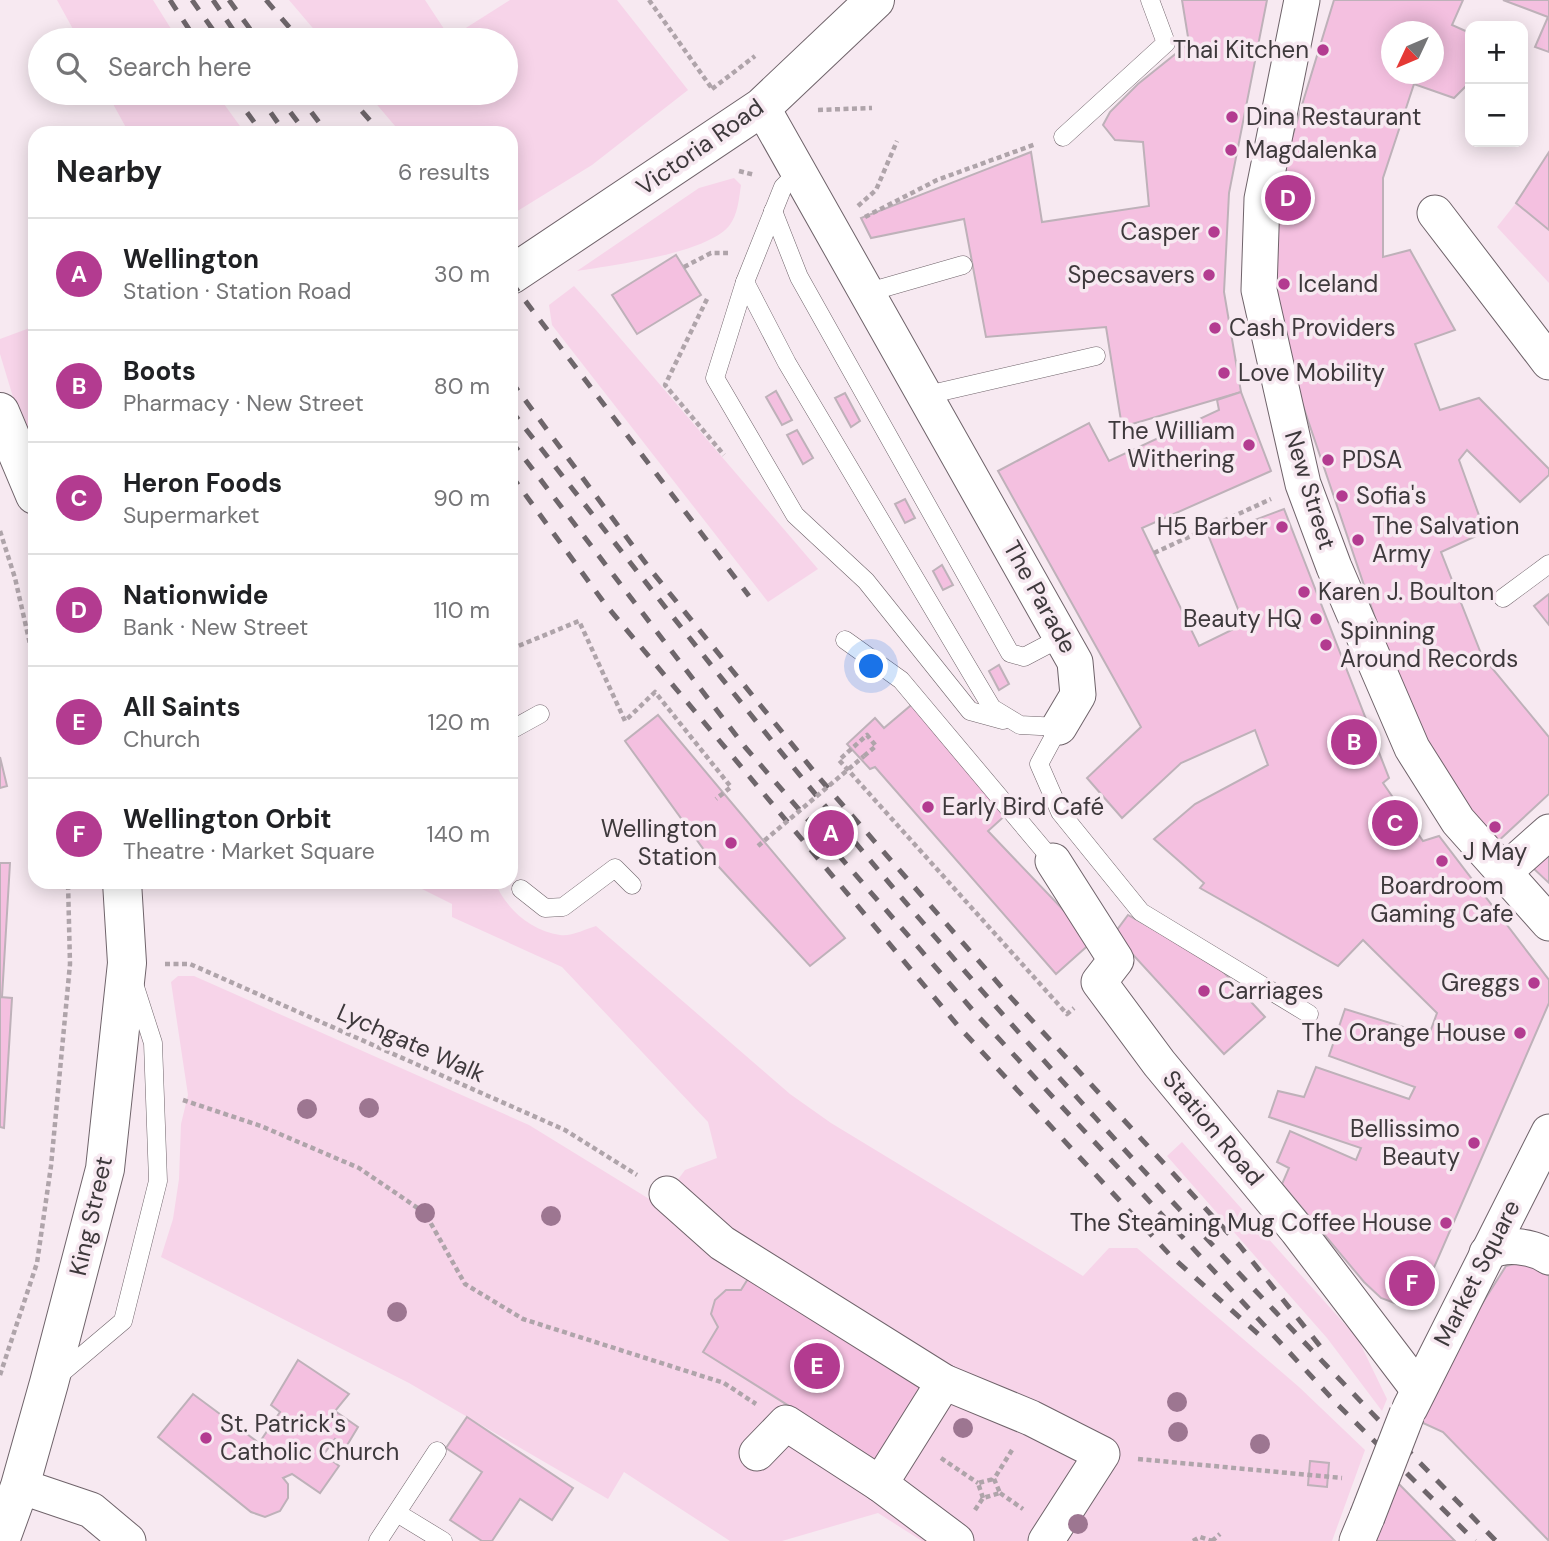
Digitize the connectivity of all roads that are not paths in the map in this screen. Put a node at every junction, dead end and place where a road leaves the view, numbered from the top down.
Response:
1 (874, 0) edge
2 (1150, 0) edge
3 (1303, 0) edge
4 (762, 107) junction
5 (1063, 137) road end
6 (799, 171) junction
7 (773, 211) junction
8 (1435, 213) dead end
9 (963, 265) dead end
10 (518, 270) edge
11 (745, 282) junction
12 (869, 292) junction
13 (1096, 356) dead end
14 (1549, 362) edge
15 (927, 395) junction
16 (0, 412) edge
17 (28, 478) edge
18 (1549, 564) edge
19 (1503, 597) dead end
20 (1062, 637) junction
21 (845, 640) dead end
22 (540, 714) dead end
23 (1020, 725) junction
24 (518, 726) edge
25 (1059, 727) junction
26 (1549, 832) edge
27 (1053, 861) joint
28 (1504, 872) junction
29 (632, 885) dead end
30 (122, 889) edge
31 (522, 889) dead end
32 (1549, 923) edge
33 (127, 964) junction
34 (1309, 1014) dead end
35 (1549, 1132) edge
36 (667, 1194) road end
37 (1487, 1253) junction
38 (1549, 1257) edge
39 (944, 1382) junction
40 (50, 1383) junction
41 (1412, 1402) junction
42 (437, 1451) dead end
43 (757, 1453) dead end
44 (880, 1484) junction
45 (20, 1486) junction
46 (397, 1513) junction
47 (1362, 1529) edge
48 (955, 1540) edge
49 (0, 1541) edge
50 (128, 1541) edge
51 (378, 1541) edge
52 (443, 1541) edge
53 (1046, 1541) edge

1 - 4 street, Victoria Road
2 - 5 lane
3 - 28 street, New Street
4 - 6 street, The Parade
4 - 10 street, Victoria Road
6 - 7 lane
6 - 12 street, The Parade
7 - 11 lane
7 - 20 lane
8 - 14 street
9 - 12 lane
11 - 23 lane
11 - 23 lane
12 - 15 street, The Parade
13 - 15 lane
15 - 20 street, The Parade
16 - 17 street
18 - 19 lane
20 - 25 street, The Parade
21 - 27 lane
22 - 24 lane
23 - 25 lane
25 - 34 lane, The Parade
26 - 28 street
27 - 41 street, Station Road
28 - 32 street, New Street
29 - 31 lane
30 - 33 street, King Street
33 - 40 street, King Street
33 - 40 lane
35 - 37 street, Market Square
36 - 39 street
37 - 38 street
37 - 41 street, Market Square
39 - 44 street
39 - 53 street
40 - 45 street, King Street
41 - 47 street, Market Square, bridge
42 - 46 lane
43 - 44 street
44 - 48 street
45 - 49 street, King Street
45 - 50 street
46 - 51 lane
46 - 52 lane

